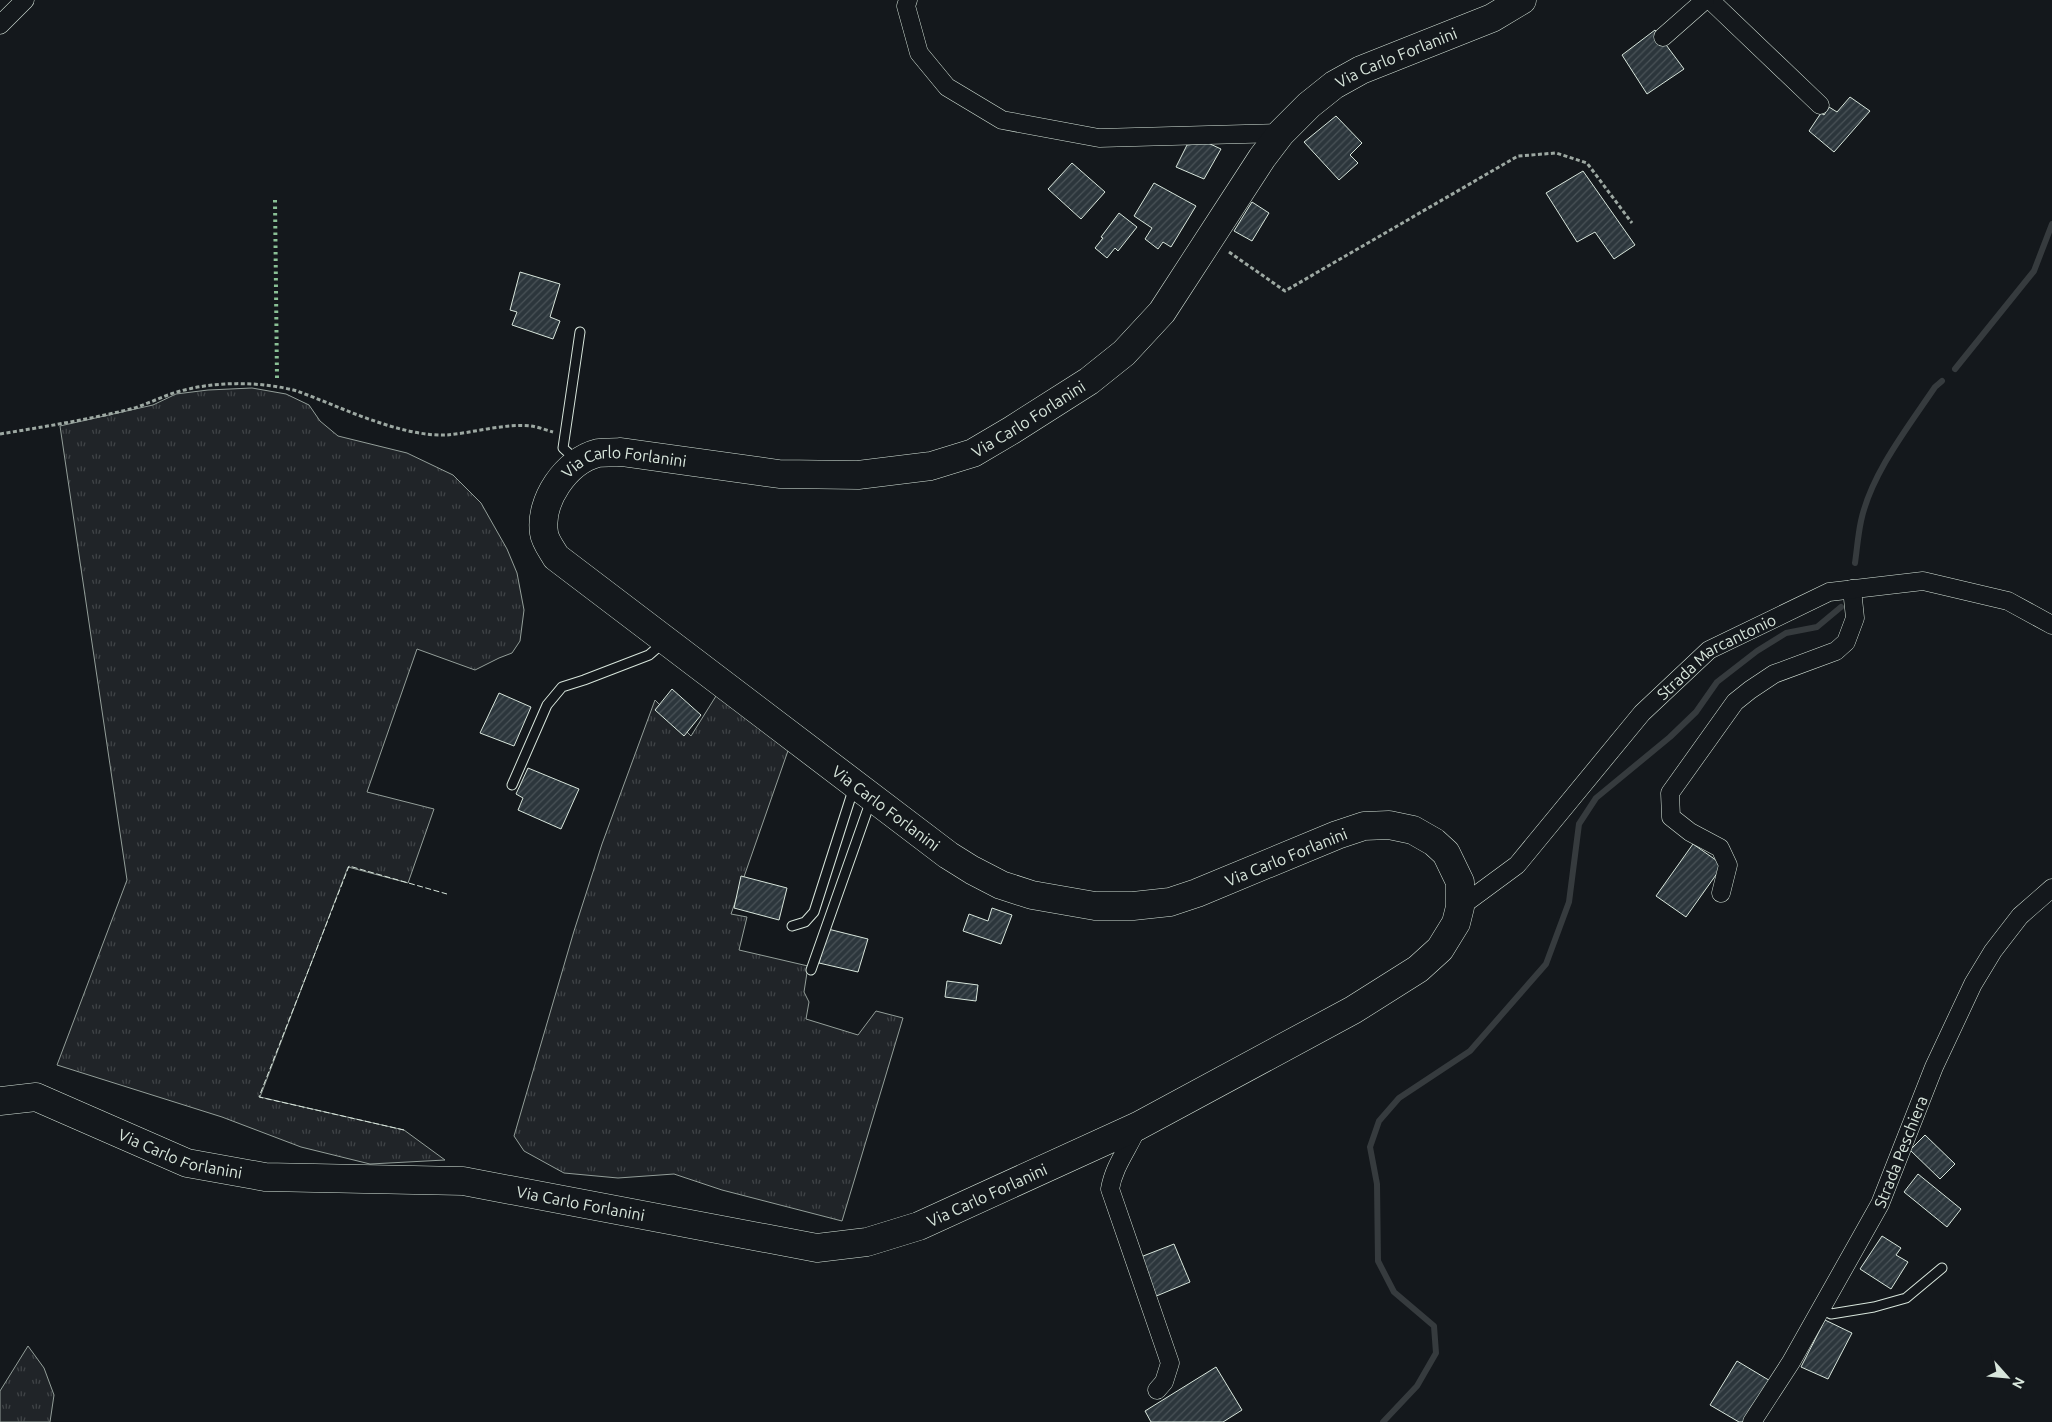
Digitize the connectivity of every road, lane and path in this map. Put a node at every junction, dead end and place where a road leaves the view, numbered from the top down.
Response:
1 (26, 0) edge
2 (908, 0) edge
3 (1522, 0) edge
4 (1705, 0) edge
5 (1710, 0) edge
6 (0, 25) edge
7 (1663, 37) dead end
8 (1820, 105) dead end
9 (1281, 133) junction
10 (1632, 223) dead end
11 (1210, 238) junction
12 (580, 332) dead end
13 (0, 434) edge
14 (565, 436) junction
15 (578, 461) junction
16 (1852, 589) junction
17 (2052, 625) edge
18 (666, 640) junction
19 (512, 785) dead end
20 (863, 791) junction
21 (2052, 888) edge
22 (1721, 893) dead end
23 (1460, 907) junction
24 (792, 926) dead end
25 (811, 970) dead end
26 (0, 1101) edge
27 (1138, 1126) junction
28 (1942, 1268) dead end
29 (1821, 1309) junction
30 (1157, 1390) dead end
31 (1752, 1422) edge

1 - 6 street
2 - 9 street
3 - 9 main road, Via Carlo Forlanini
4 - 7 street
5 - 8 street
9 - 11 main road, Via Carlo Forlanini
10 - 11 path
11 - 15 main road, Via Carlo Forlanini
12 - 14 lane
13 - 14 path
14 - 15 lane
15 - 18 main road, Via Carlo Forlanini
16 - 17 street, Strada Marcantonio
16 - 22 street
16 - 23 street, Strada Marcantonio
18 - 19 lane
18 - 20 main road, Via Carlo Forlanini
20 - 23 main road, Via Carlo Forlanini
20 - 24 lane
20 - 25 lane
21 - 29 street, Strada Peschiera
23 - 27 main road, Via Carlo Forlanini
26 - 27 main road, Via Carlo Forlanini
27 - 30 street
28 - 29 lane
29 - 31 street, Strada Peschiera

